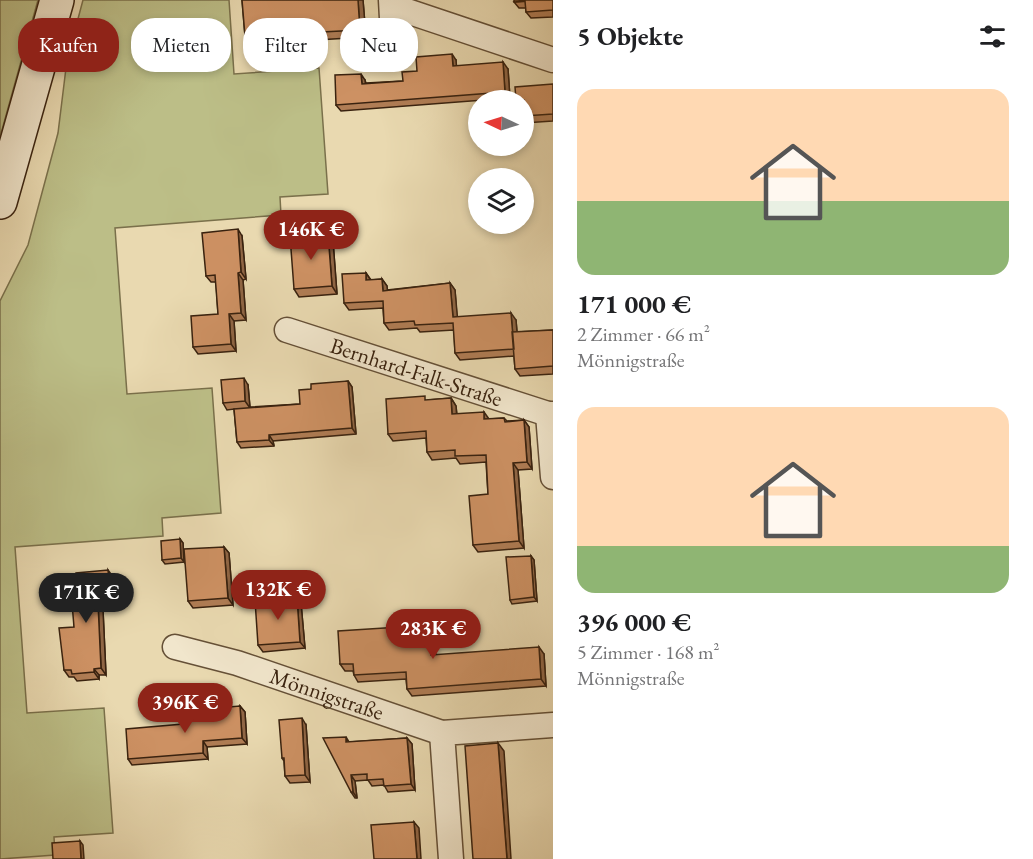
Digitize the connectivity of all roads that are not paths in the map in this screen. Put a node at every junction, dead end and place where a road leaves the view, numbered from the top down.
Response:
1 (57, 0) edge
2 (391, 3) edge
3 (392, 18) edge
4 (553, 60) edge
5 (0, 202) edge
6 (287, 330) dead end
7 (551, 414) edge
8 (553, 477) edge
9 (175, 647) dead end
10 (553, 725) edge
11 (442, 733) junction
12 (451, 859) edge

1 - 5 main road
2 - 3 street
2 - 4 street
6 - 7 street, Bernhard-Falk-Straße
7 - 8 street, Bernhard-Falk-Straße
9 - 11 street, Mönnigstraße
10 - 11 street, Mönnigstraße
11 - 12 street

